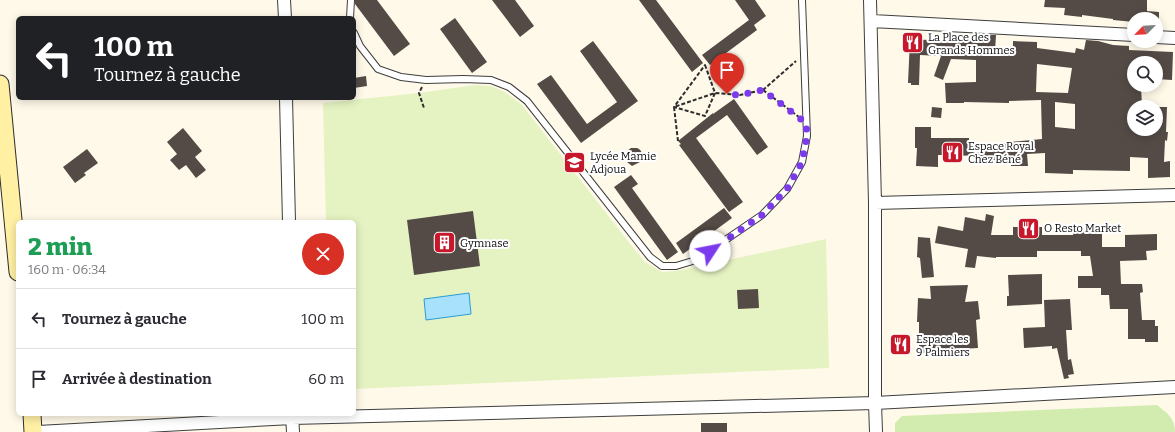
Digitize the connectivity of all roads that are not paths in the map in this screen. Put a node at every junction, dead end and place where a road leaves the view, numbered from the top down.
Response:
1 (284, 0) edge
2 (351, 0) edge
3 (802, 0) edge
4 (870, 0) edge
5 (285, 16) edge
6 (350, 16) edge
7 (872, 21) junction
8 (1127, 36) edge
9 (1163, 37) edge
10 (356, 38) edge
11 (1175, 38) edge
12 (0, 84) edge
13 (286, 100) edge
14 (1175, 195) edge
15 (875, 203) junction
16 (288, 220) edge
17 (16, 251) edge
18 (1175, 387) edge
19 (875, 402) junction
20 (356, 414) edge
21 (32, 416) edge
22 (292, 416) edge
23 (33, 432) edge
24 (38, 432) edge
25 (293, 432) edge
26 (876, 432) edge

1 - 5 street
2 - 6 lane
3 - 10 lane
4 - 7 street
7 - 8 street
7 - 15 street
9 - 11 street
12 - 17 street
13 - 16 street
14 - 15 street
15 - 19 street
18 - 19 street
19 - 20 street
19 - 26 street
21 - 23 street
22 - 24 street
22 - 25 street

